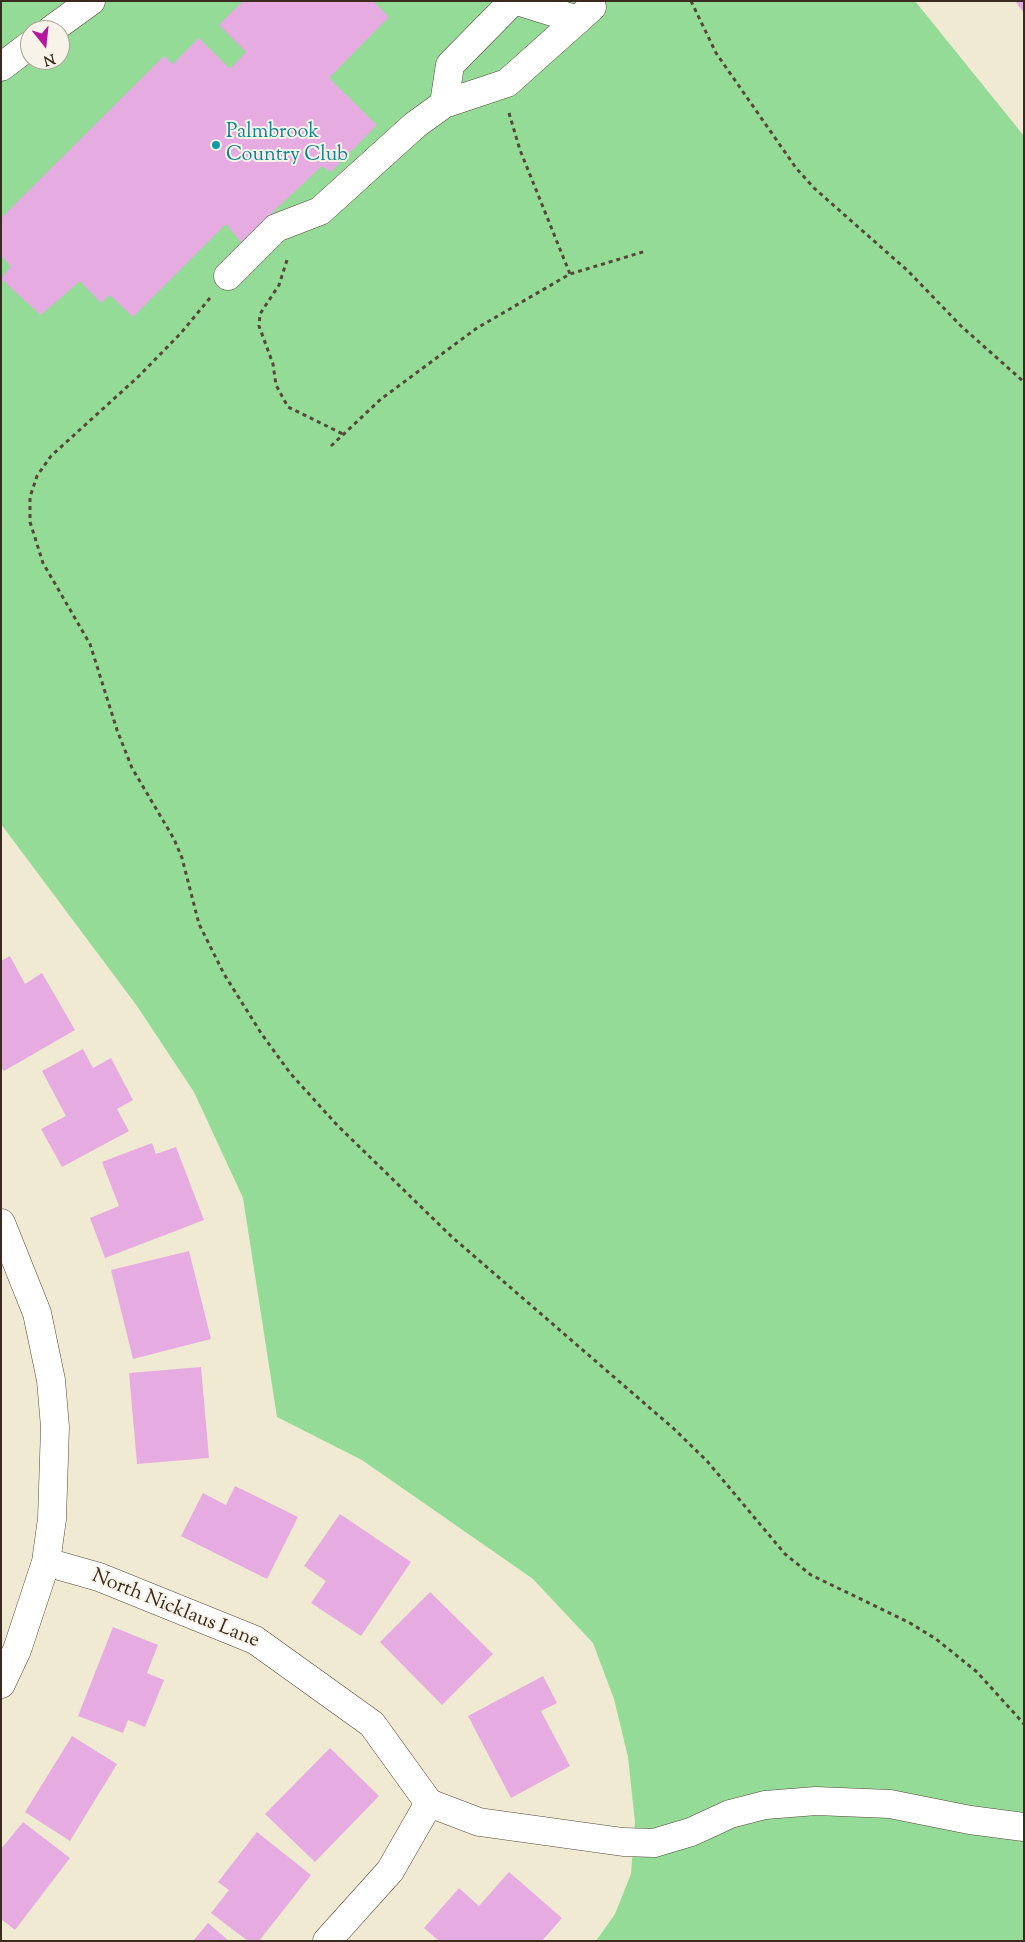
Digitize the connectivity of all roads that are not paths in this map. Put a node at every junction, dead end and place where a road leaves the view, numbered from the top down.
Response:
1 (90, 1) edge
2 (515, 1) edge
3 (64, 20) edge
4 (20, 53) edge
5 (1, 67) edge
6 (444, 104) junction
7 (228, 276) road end
8 (1, 1223) edge
9 (46, 1562) junction
10 (1, 1684) edge
11 (429, 1803) junction
12 (1024, 1827) edge
13 (327, 1941) edge

1 - 3 street
2 - 6 street
2 - 6 street
4 - 5 street
6 - 7 street
8 - 9 street
9 - 10 street
9 - 11 street, North Nicklaus Lane
11 - 12 street
11 - 13 street

